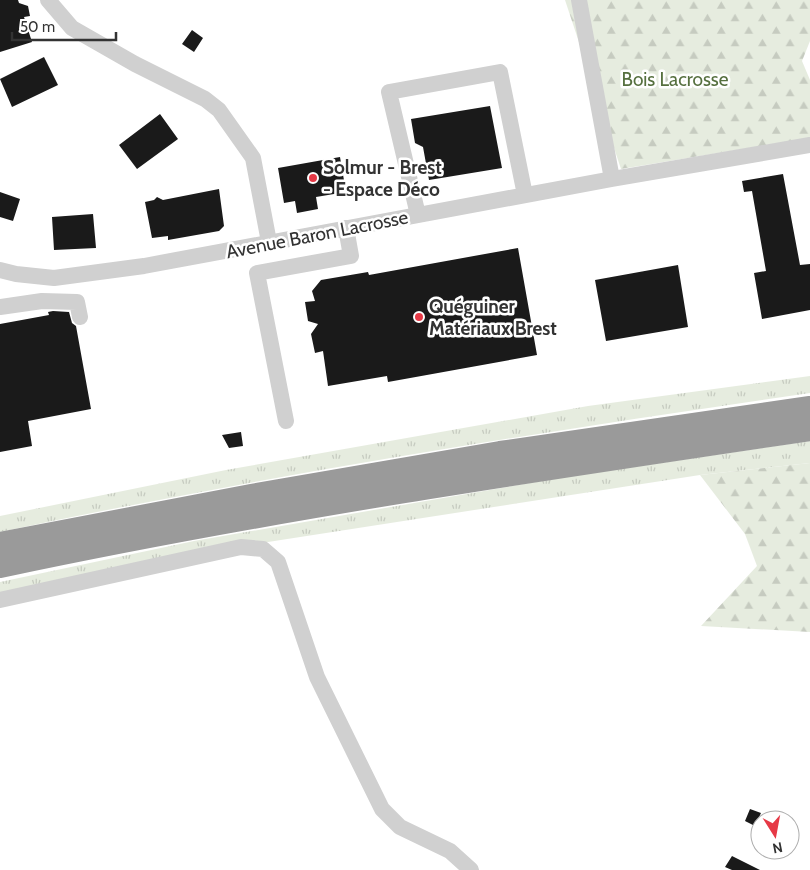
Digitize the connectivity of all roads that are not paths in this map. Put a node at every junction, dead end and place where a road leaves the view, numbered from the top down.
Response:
1 (48, 0) edge
2 (579, 0) edge
3 (810, 145) edge
4 (612, 179) junction
5 (525, 195) junction
6 (418, 215) junction
7 (346, 228) junction
8 (269, 242) junction
9 (0, 270) edge
10 (0, 307) edge
11 (80, 317) dead end
12 (810, 408) edge
13 (286, 421) dead end
14 (810, 429) edge
15 (0, 544) edge
16 (0, 566) edge
17 (0, 600) edge
18 (471, 870) edge

1 - 8 street
2 - 4 street
3 - 4 street, Avenue Baron Lacrosse
4 - 5 street, Avenue Baron Lacrosse
5 - 6 street, Avenue Baron Lacrosse
5 - 6 street
6 - 7 street, Avenue Baron Lacrosse
7 - 8 street, Avenue Baron Lacrosse
7 - 13 street
8 - 9 street, Avenue Baron Lacrosse
10 - 11 street
12 - 15 highway
14 - 16 highway
17 - 18 street

